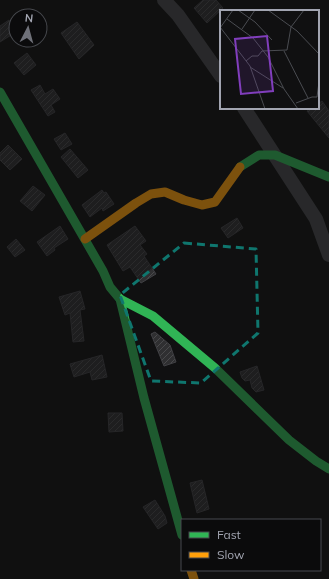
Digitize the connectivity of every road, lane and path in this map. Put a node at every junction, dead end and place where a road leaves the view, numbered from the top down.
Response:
1 (164, 0) edge
2 (220, 75) edge
3 (0, 92) edge
4 (245, 109) edge
5 (275, 155) junction
6 (329, 176) edge
7 (85, 239) junction
8 (329, 255) edge
9 (120, 299) junction
10 (329, 469) edge
11 (181, 531) edge

1 - 2 street
3 - 7 street
4 - 5 street
5 - 6 street
5 - 7 street
5 - 8 street
7 - 9 street
9 - 10 street
9 - 11 street

